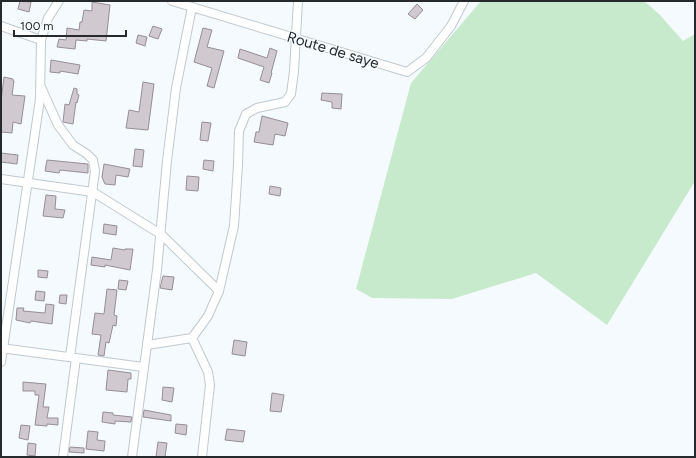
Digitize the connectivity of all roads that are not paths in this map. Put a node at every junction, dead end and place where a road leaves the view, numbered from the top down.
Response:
1 (59, 1) edge
2 (172, 1) edge
3 (298, 1) edge
4 (464, 1) edge
5 (192, 7) junction
6 (1, 26) edge
7 (296, 38) junction
8 (41, 40) junction
9 (40, 86) junction
10 (1, 178) edge
11 (27, 182) junction
12 (93, 192) junction
13 (162, 235) junction
14 (219, 291) junction
15 (192, 338) junction
16 (147, 345) junction
17 (2, 348) edge
18 (73, 358) junction
19 (1, 362) edge
20 (144, 367) junction
21 (63, 457) edge
22 (132, 457) edge
23 (202, 457) edge

1 - 8 street
2 - 5 street, Route de saye
3 - 7 street
4 - 7 street, Route de saye
5 - 7 street, Route de saye
5 - 13 street
6 - 8 street
7 - 14 street
8 - 9 street
9 - 11 street
9 - 12 street
10 - 11 street
11 - 12 street
11 - 17 street
12 - 13 street
12 - 18 street
13 - 14 street
13 - 16 street
14 - 15 street
15 - 16 street
15 - 23 street
16 - 20 street
17 - 18 street
17 - 19 street
18 - 20 street
18 - 21 street
20 - 22 street

